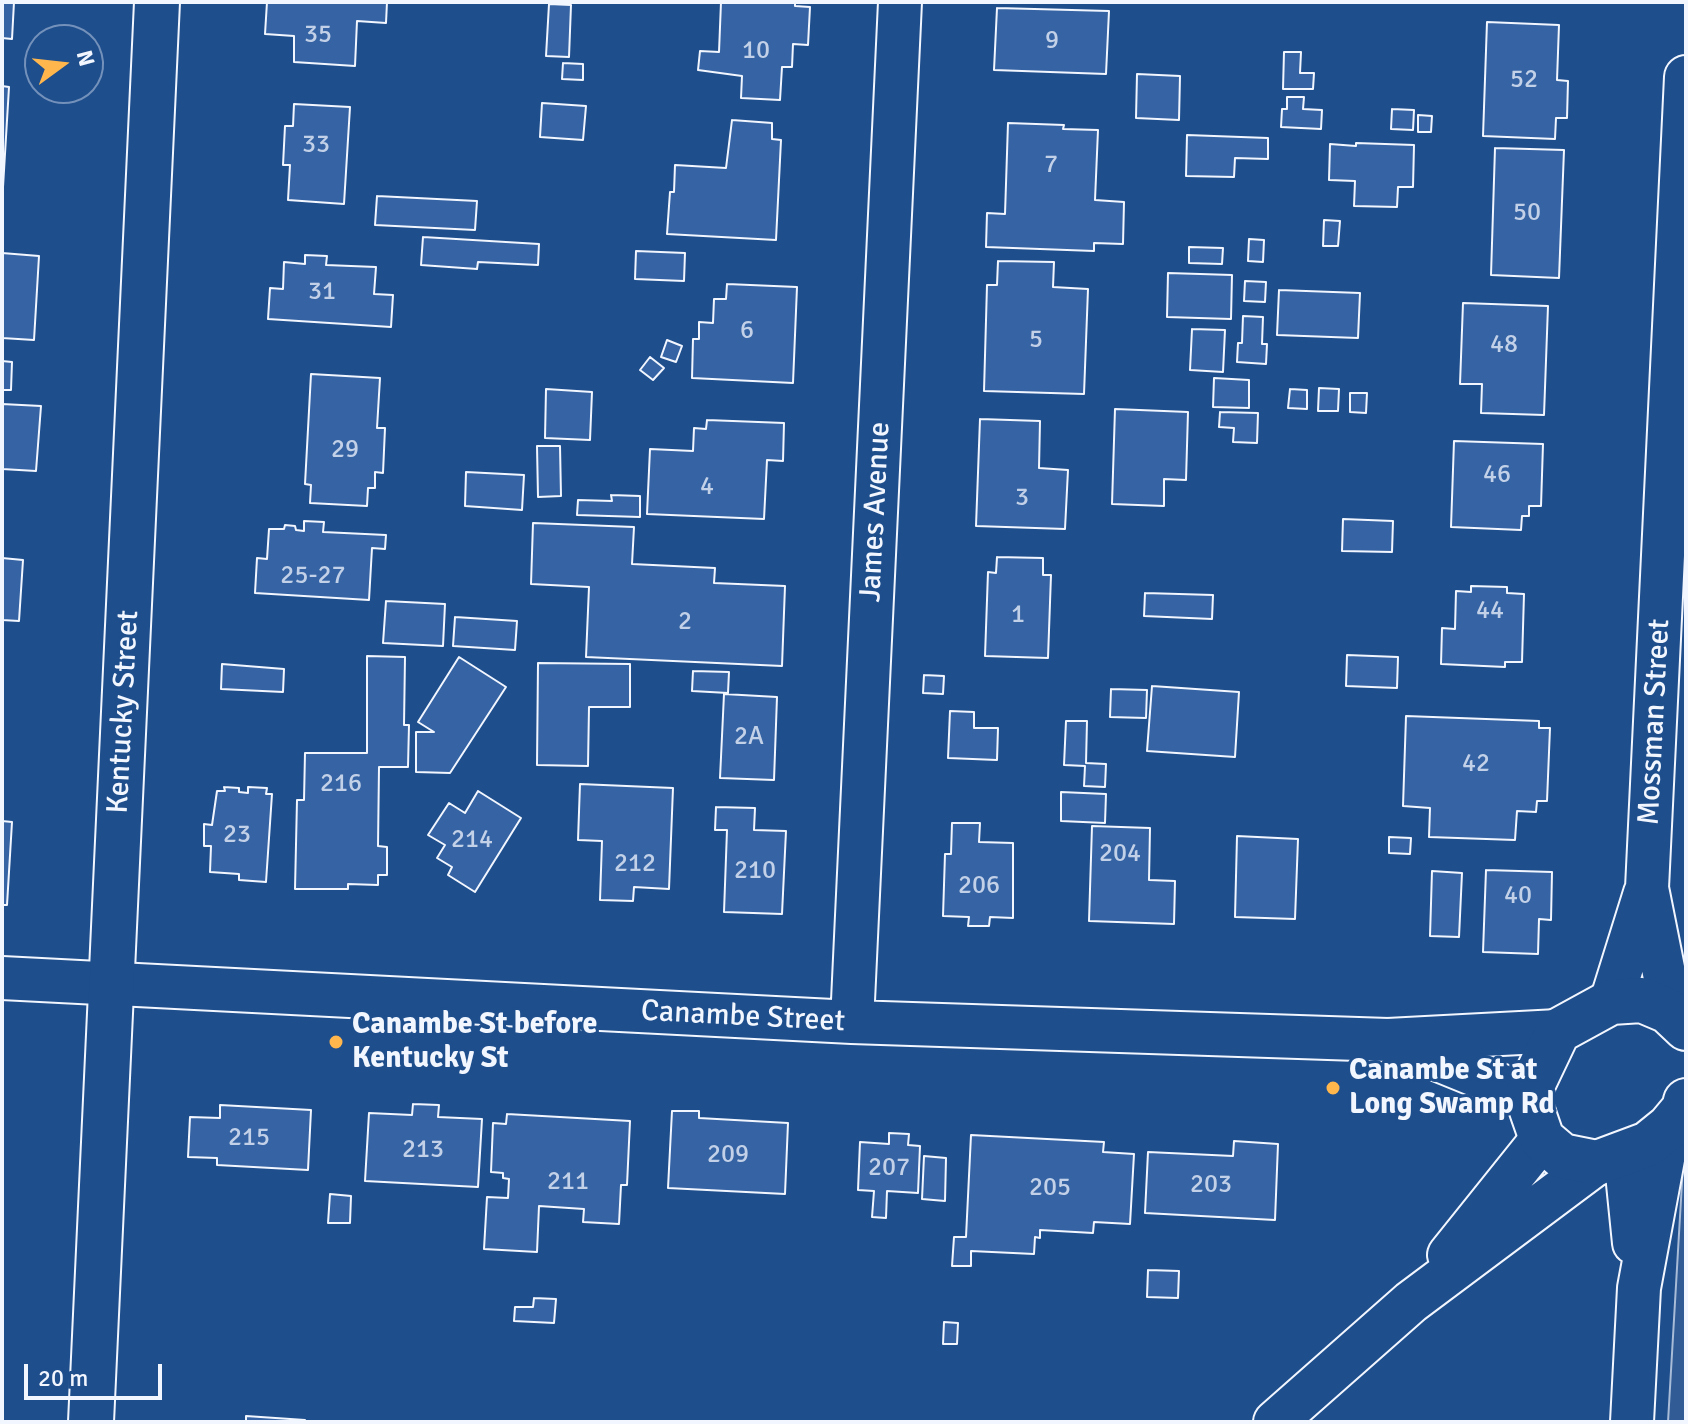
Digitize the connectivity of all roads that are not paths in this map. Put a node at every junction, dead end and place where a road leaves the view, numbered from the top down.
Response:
1 (157, 2) edge
2 (900, 2) edge
3 (1686, 77) edge
4 (1647, 888) junction
5 (2, 978) edge
6 (112, 983) junction
7 (1611, 1002) junction
8 (1677, 1019) edge
9 (852, 1022) junction
10 (1558, 1031) junction
11 (1388, 1040) junction
12 (1527, 1096) junction
13 (1681, 1112) edge
14 (1542, 1139) junction
15 (1611, 1158) junction
16 (1639, 1288) junction
17 (1411, 1302) junction
18 (91, 1422) edge
19 (1275, 1422) edge
20 (1632, 1422) edge

1 - 6 street, Kentucky Street
2 - 9 street, James Avenue
3 - 4 street, Mossman Street
4 - 7 street, Mossman Street
4 - 8 street, Mossman Street
5 - 6 street, Canambe Street
6 - 9 street, Canambe Street
6 - 18 street, Kentucky Street
7 - 8 street
7 - 10 street
9 - 11 street, Canambe Street
10 - 11 street, Canambe Street
10 - 12 street
11 - 12 street, Canambe Street
12 - 14 street
13 - 15 street
13 - 16 street
14 - 15 street
14 - 17 street
15 - 16 street
15 - 17 street
16 - 20 street
17 - 19 street

